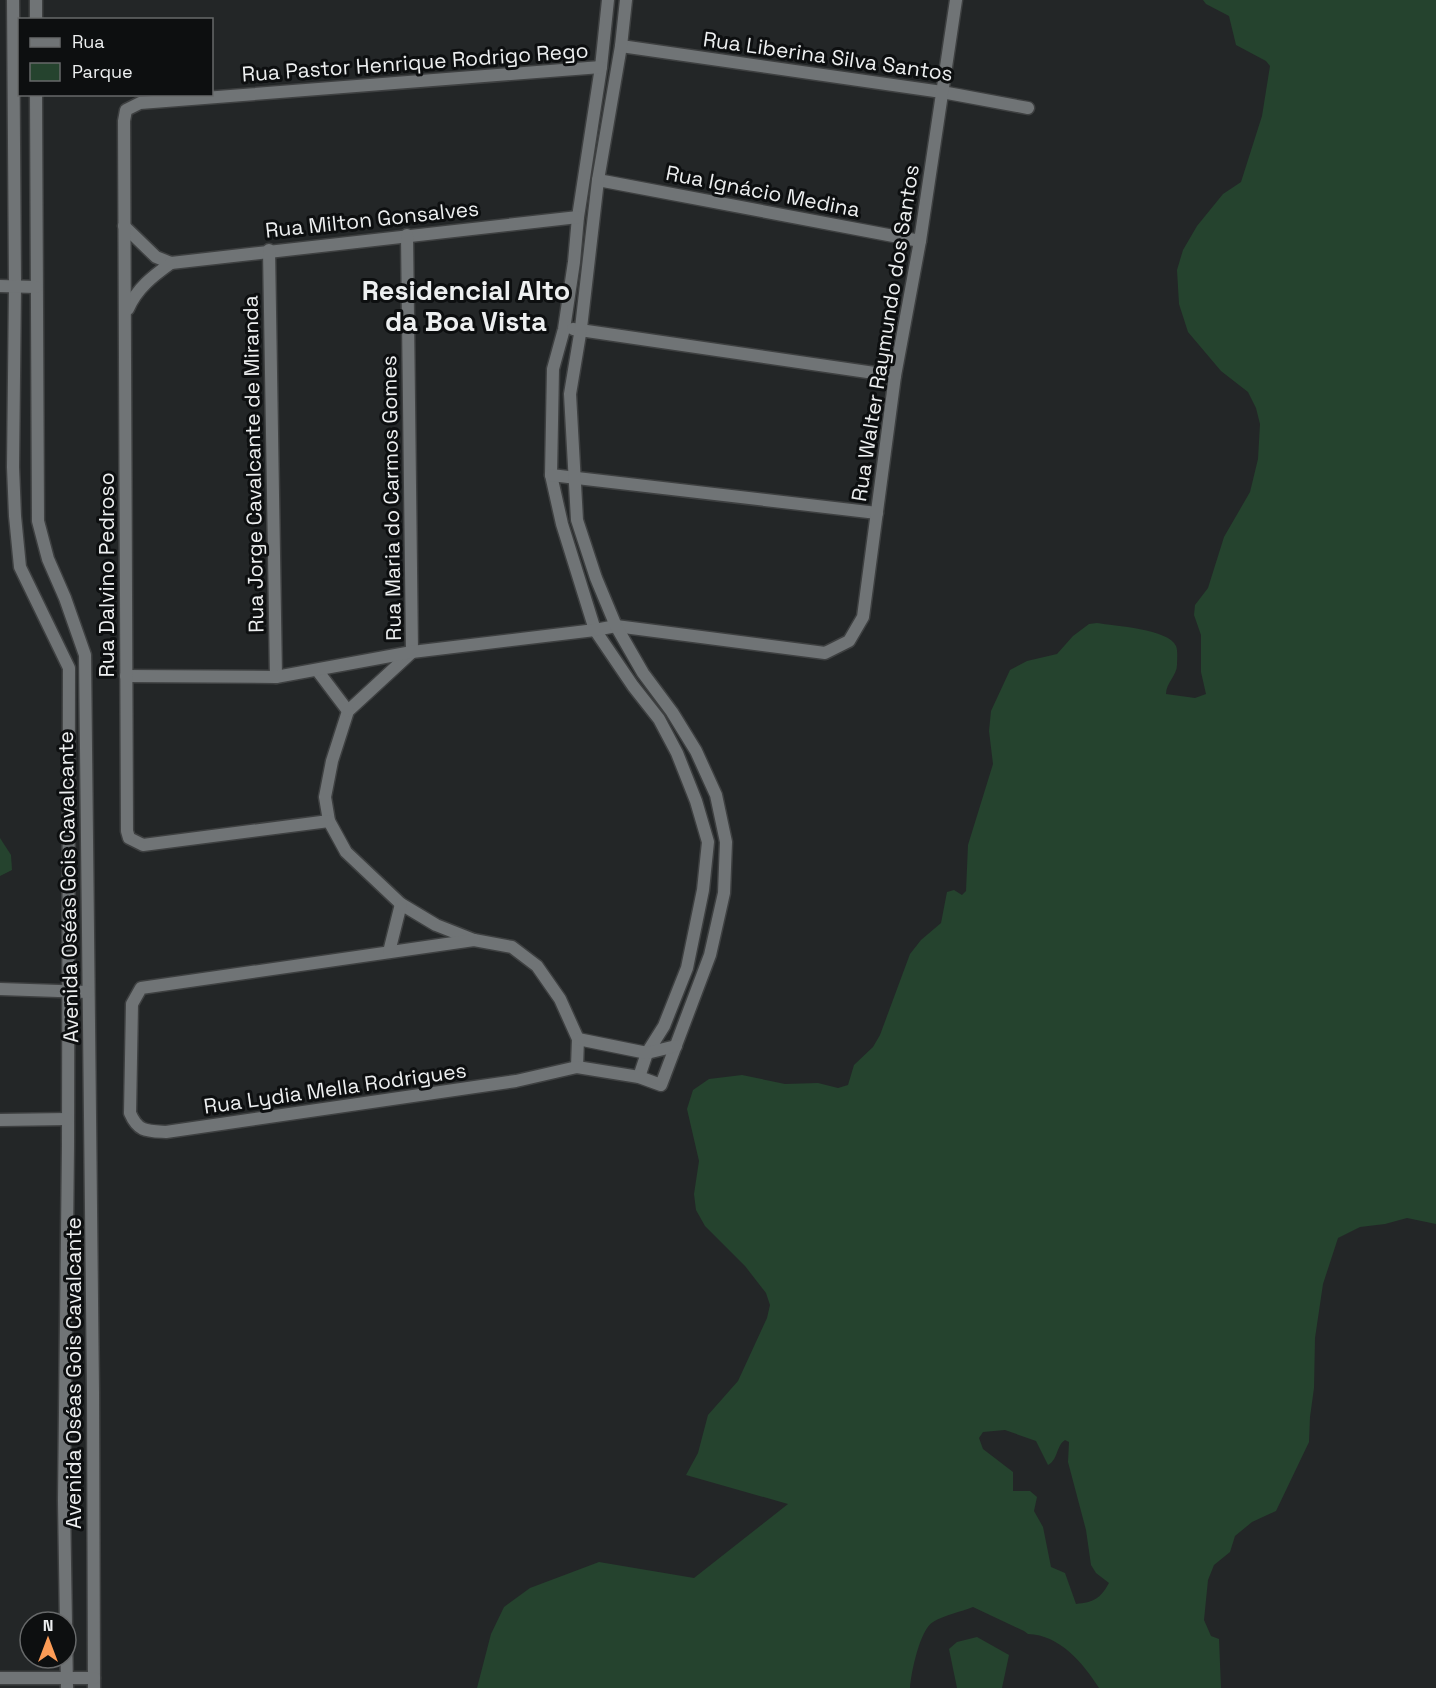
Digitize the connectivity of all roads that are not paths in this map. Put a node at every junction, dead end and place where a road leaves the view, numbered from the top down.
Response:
1 (13, 0) edge
2 (36, 0) edge
3 (608, 0) edge
4 (626, 0) edge
5 (956, 0) edge
6 (36, 18) edge
7 (621, 46) junction
8 (601, 67) junction
9 (942, 92) junction
10 (36, 96) edge
11 (1028, 108) dead end
12 (126, 110) joint
13 (598, 180) junction
14 (578, 217) junction
15 (124, 226) junction
16 (407, 235) junction
17 (920, 241) junction
18 (269, 250) junction
19 (171, 263) junction
20 (0, 286) edge
21 (15, 286) junction
22 (36, 287) junction
23 (125, 316) junction
24 (581, 328) junction
25 (564, 329) junction
26 (895, 376) junction
27 (551, 475) junction
28 (574, 478) junction
29 (877, 513) junction
30 (616, 626) junction
31 (595, 630) junction
32 (412, 652) junction
33 (317, 670) junction
34 (126, 676) junction
35 (276, 676) junction
36 (348, 711) junction
37 (329, 821) junction
38 (401, 904) junction
39 (474, 940) junction
40 (388, 952) junction
41 (0, 989) edge
42 (68, 991) junction
43 (88, 992) junction
44 (578, 1039) junction
45 (676, 1046) junction
46 (647, 1053) junction
47 (577, 1067) junction
48 (639, 1077) junction
49 (0, 1119) edge
50 (67, 1119) junction
51 (0, 1678) edge
52 (67, 1683) edge
53 (94, 1683) edge

1 - 21 street
2 - 6 street
3 - 8 street
4 - 7 street
5 - 9 street, Rua Walter Raymundo dos Santos
7 - 9 street, Rua Liberina Silva Santos
7 - 13 street
8 - 12 street, Rua Pastor Henrique Rodrigo Rego
8 - 14 street
9 - 11 street, Rua Liberina Silva Santos
9 - 17 street, Rua Walter Raymundo dos Santos
10 - 22 street, Avenida Oséas Gois Cavalcante
12 - 15 street, Rua Dalvino Pedroso
13 - 17 street, Rua Ignácio Medina
13 - 24 street
14 - 16 street, Rua Milton Gonsalves
14 - 25 street
15 - 19 street
15 - 23 street, Rua Dalvino Pedroso
16 - 18 street, Rua Milton Gonsalves
16 - 32 street, Rua Maria do Carmos Gomes
17 - 26 street, Rua Walter Raymundo dos Santos
18 - 19 street, Rua Milton Gonsalves
18 - 35 street, Rua Jorge Cavalcante de Miranda
19 - 23 street, Rua Milton Gonsalves
20 - 21 street
21 - 22 street
21 - 42 street, Avenida Oséas Gois Cavalcante
22 - 43 street, Avenida Oséas Gois Cavalcante
23 - 34 street, Rua Dalvino Pedroso
24 - 25 street
24 - 26 street
24 - 28 street
25 - 27 street
26 - 29 street, Rua Walter Raymundo dos Santos
27 - 28 street
27 - 31 street
28 - 29 street
28 - 30 street
29 - 30 street, Rua Walter Raymundo dos Santos
30 - 31 street
30 - 45 street
31 - 32 street
31 - 46 street
32 - 33 street
32 - 36 street
33 - 35 street
33 - 36 street
34 - 35 street
34 - 37 street, Rua Dalvino Pedroso
36 - 37 street
37 - 38 street
38 - 39 street
38 - 40 street
39 - 40 street
39 - 44 street
40 - 47 street, Rua Lydia Mella Rodrigues
41 - 42 street
42 - 43 street
42 - 50 street, Avenida Oséas Gois Cavalcante
43 - 53 street, Avenida Oséas Gois Cavalcante
44 - 46 street
44 - 47 street
45 - 46 street
45 - 48 street, Rua Lydia Mella Rodrigues
46 - 48 street
47 - 48 street, Rua Lydia Mella Rodrigues
49 - 50 street
50 - 52 street, Avenida Oséas Gois Cavalcante
51 - 52 street
52 - 53 street

